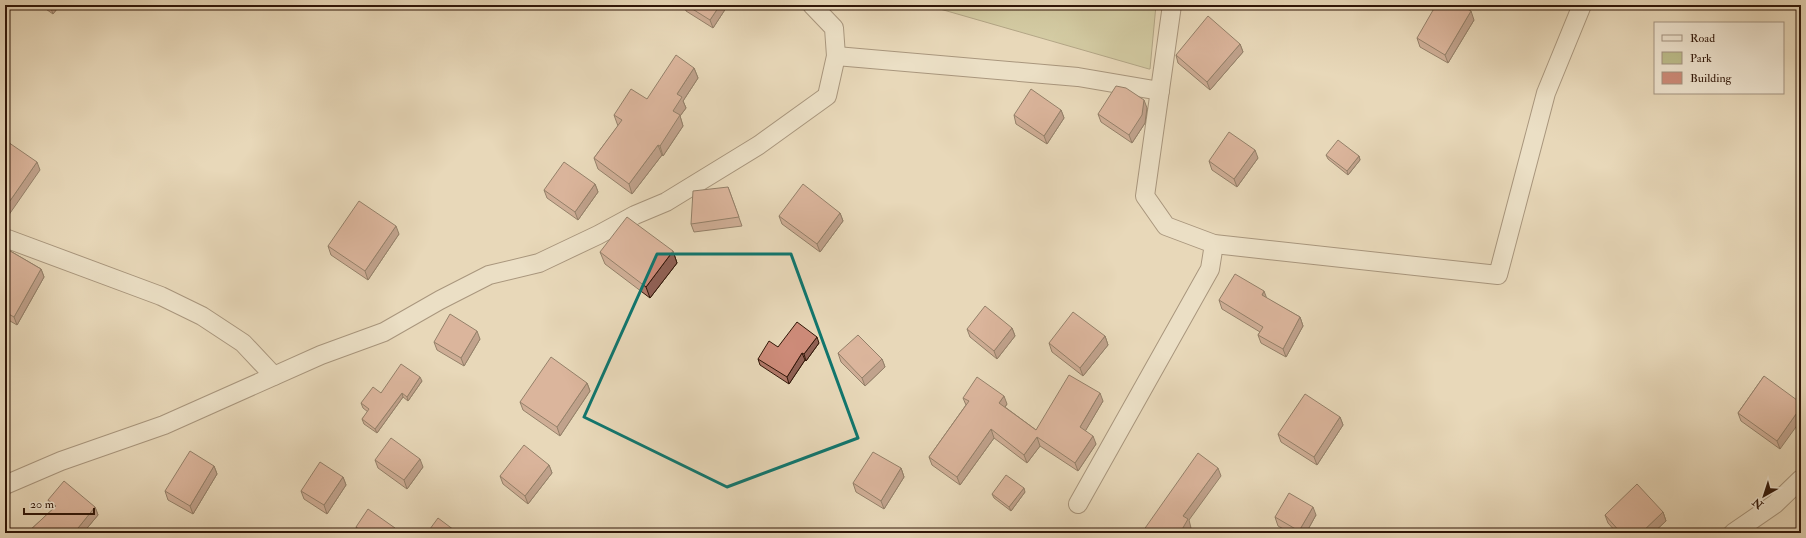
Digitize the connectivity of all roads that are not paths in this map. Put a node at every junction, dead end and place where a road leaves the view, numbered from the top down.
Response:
1 (812, 5) edge
2 (1172, 5) edge
3 (1582, 5) edge
4 (836, 56) junction
5 (1160, 91) junction
6 (5, 238) edge
7 (1214, 244) junction
8 (274, 376) junction
9 (1801, 479) edge
10 (5, 484) edge
11 (1078, 504) dead end
12 (1733, 533) edge

1 - 4 street
2 - 5 street
3 - 7 street
4 - 5 street
4 - 8 street
5 - 7 street
6 - 8 street
7 - 11 street
8 - 10 street
9 - 12 street

